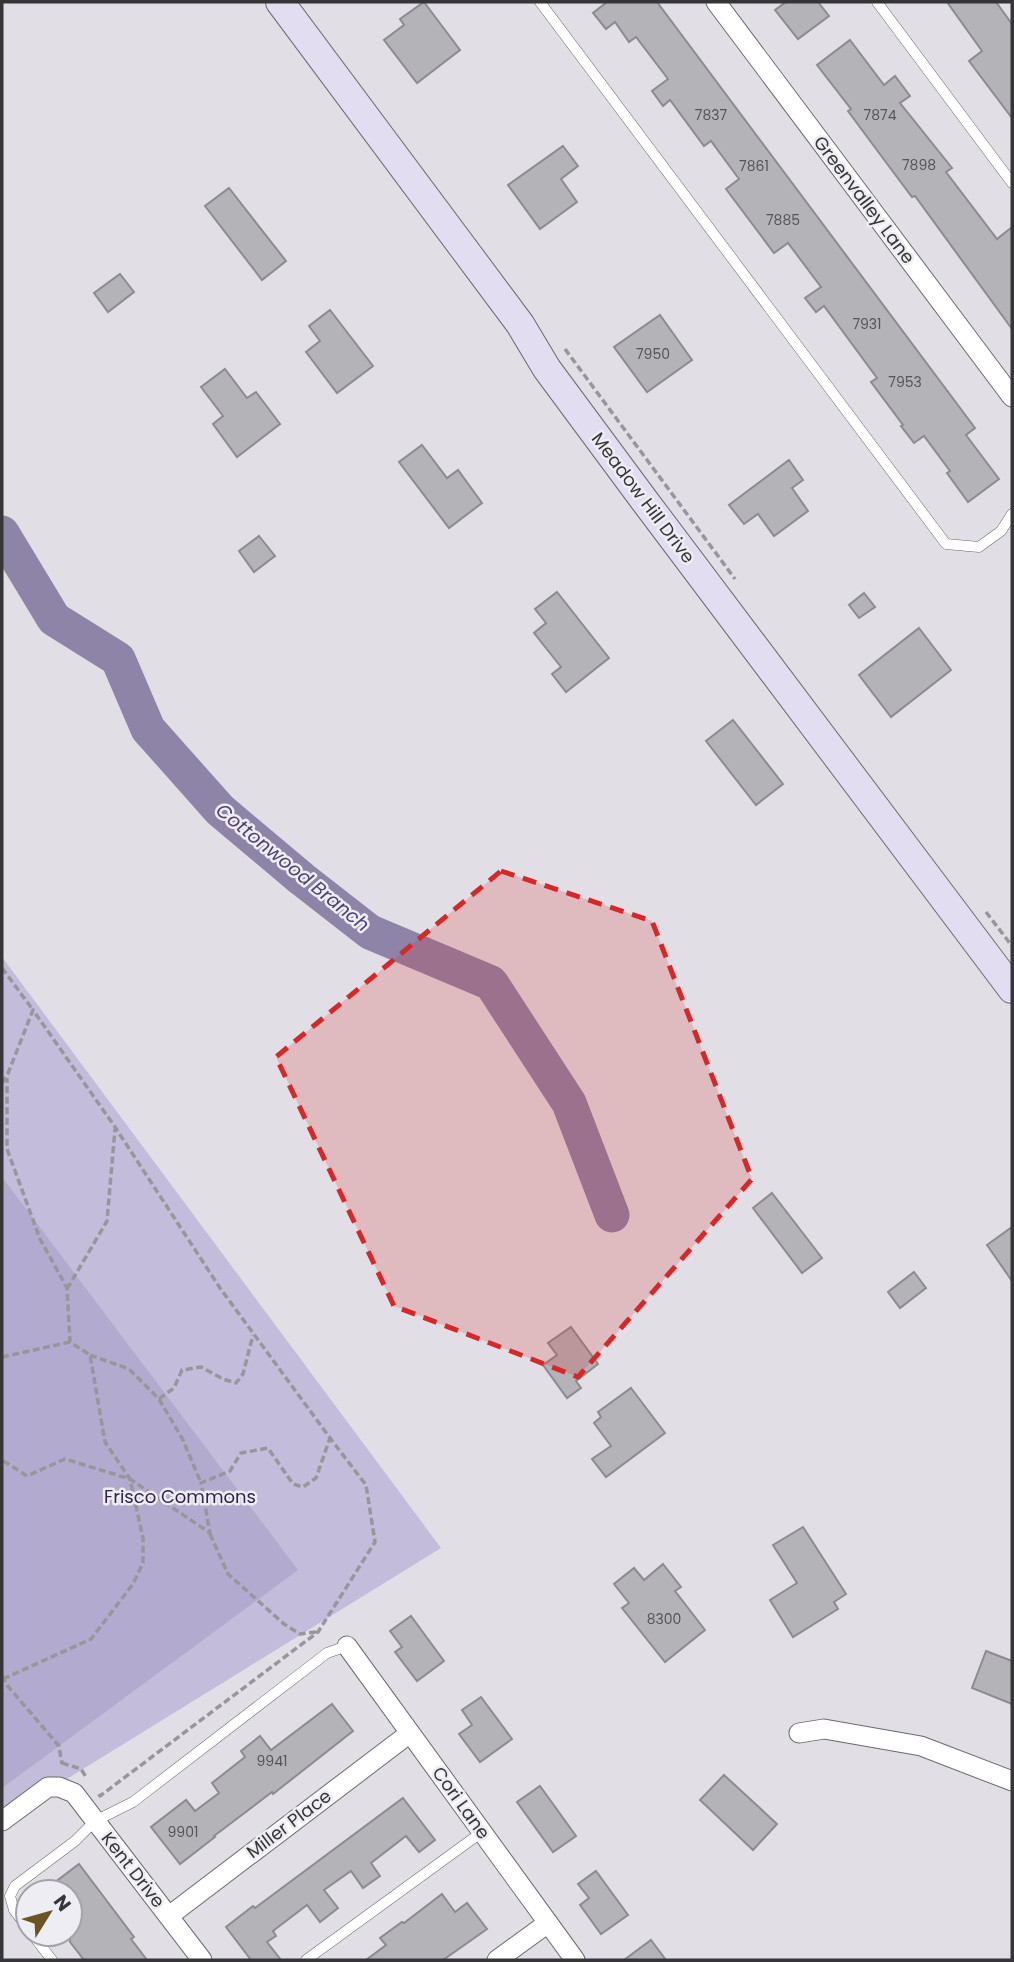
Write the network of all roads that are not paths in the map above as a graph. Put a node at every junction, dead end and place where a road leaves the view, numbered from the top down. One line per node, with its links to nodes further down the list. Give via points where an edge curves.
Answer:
1 (281, 2): 8 (street, Meadow Hill Drive, via 644,500)
2 (540, 2): 7 (lane, via 946,544 979,547 1001,531)
3 (716, 2): 6 (street, Greenvalley Lane)
4 (877, 2): 5 (lane)
5 (1012, 183)
6 (1012, 397)
7 (1012, 514)
8 (1012, 989)
9 (347, 1646): 10 (street, Cori Lane); 14 (lane, via 327,1653 133,1802)
10 (410, 1733): 15 (street, Cori Lane); 19 (street, Miller Place)
11 (799, 1733): 12 (street, via 824,1729 921,1746)
12 (1012, 1781)
13 (2, 1821): 14 (street, Kent Drive, via 48,1787 74,1793)
14 (95, 1821): 16 (lane); 19 (street, Kent Drive)
15 (482, 1832): 20 (street, Cori Lane); 22 (lane)
16 (26, 1878)
17 (14, 1888): 18 (lane, via 10,1896)
18 (14, 1910)
19 (169, 1916): 21 (street, Kent Drive)
20 (548, 1923): 23 (street); 24 (street, Cori Lane)
21 (202, 1960)
22 (306, 1960)
23 (497, 1960)
24 (575, 1960)

